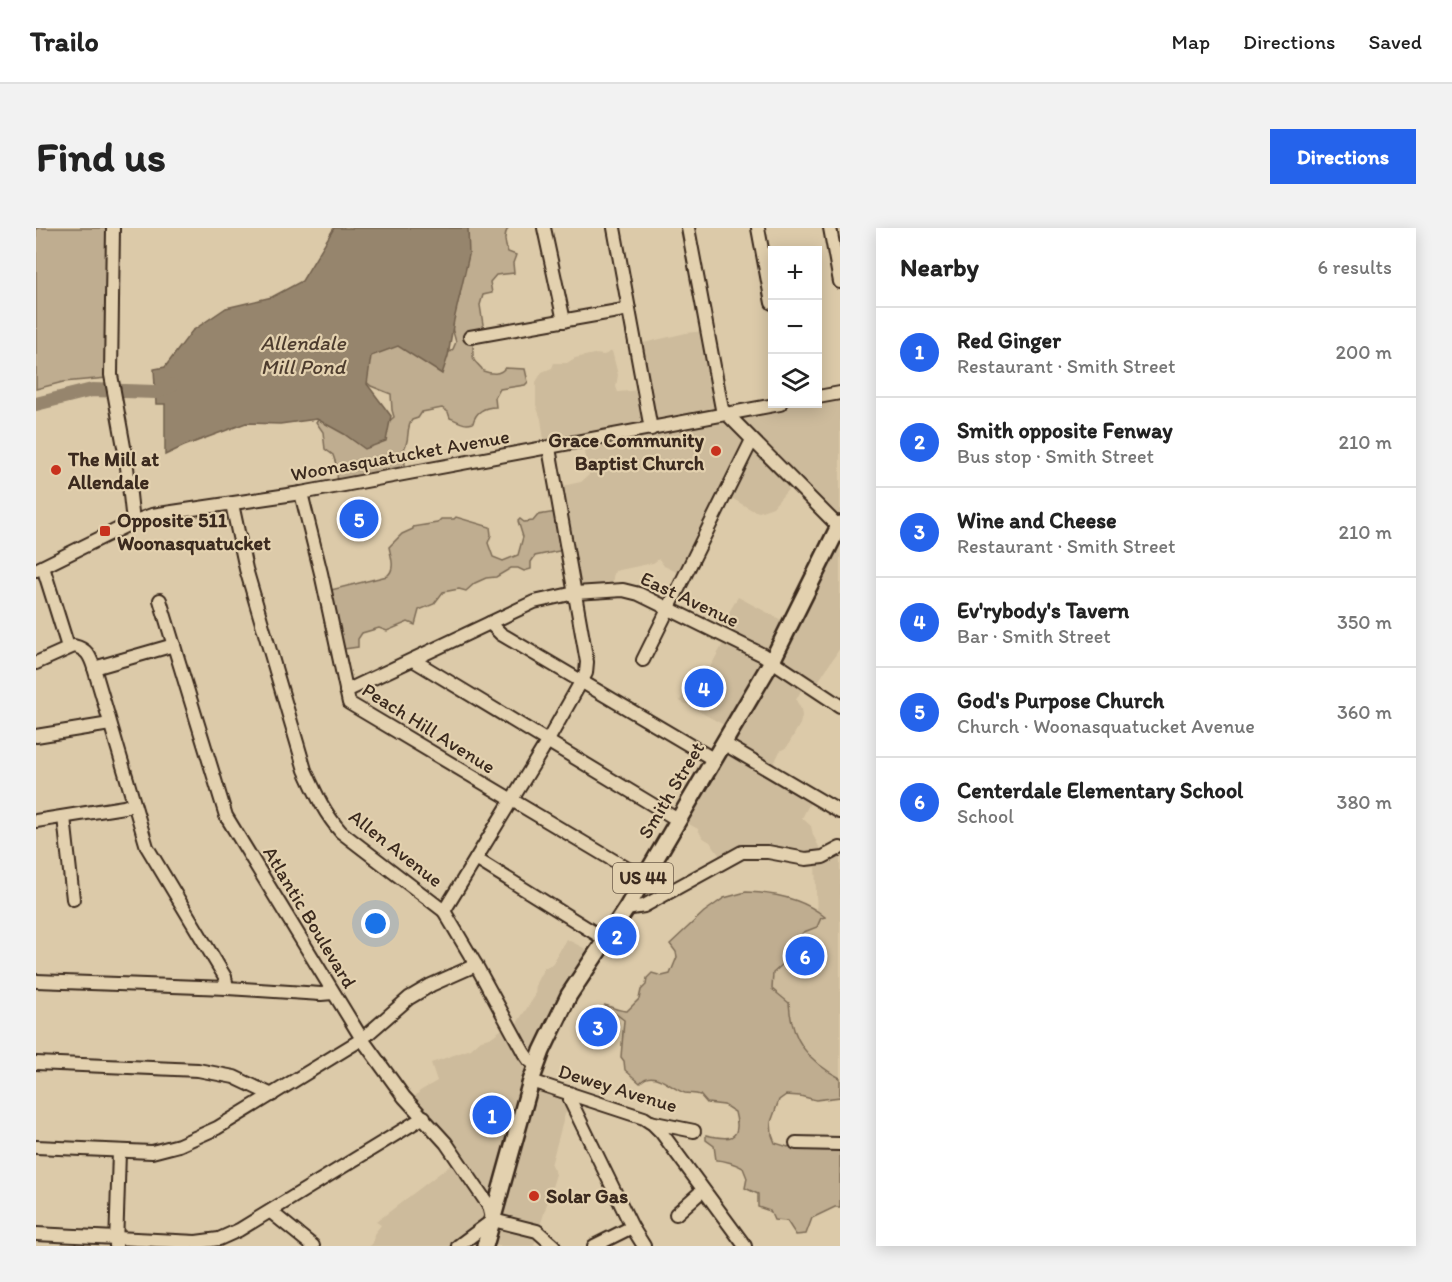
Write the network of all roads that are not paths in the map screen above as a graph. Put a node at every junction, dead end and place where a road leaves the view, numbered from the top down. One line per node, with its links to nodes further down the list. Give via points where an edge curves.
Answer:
1 (113, 228): 21 (street, via 111,375)
2 (544, 228): 10 (street)
3 (614, 228): 9 (street)
4 (688, 228): 15 (street, via 722,409)
5 (758, 228): 8 (street)
6 (830, 228): 7 (street)
7 (840, 282)
8 (771, 300)
9 (629, 309): 10 (street); 16 (street)
10 (564, 321): 11 (street)
11 (470, 337)
12 (840, 393): 13 (street)
13 (822, 396)
14 (768, 406): 15 (street, Woonasquatucket Avenue)
15 (727, 414): 16 (street, Woonasquatucket Avenue); 17 (street)
16 (651, 429): 18 (street, Woonasquatucket Avenue)
17 (753, 440): 22 (street); 26 (street)
18 (549, 448): 19 (street, Woonasquatucket Avenue); 24 (street)
19 (301, 493): 20 (street, Woonasquatucket Avenue); 36 (street, Peach Hill Avenue)
20 (232, 504): 21 (street, Woonasquatucket Avenue, via 152,515); 54 (street, Allen Avenue, via 246,569 316,796 341,832)
21 (134, 522): 23 (street, Woonasquatucket Avenue)
22 (839, 525): 32 (main road, Smith Street / US 44)
23 (39, 568): 29 (street)
24 (575, 593): 26 (street, East Avenue, via 631,591); 27 (street, East Avenue, via 534,602); 35 (street, via 587,662)
25 (160, 600): 28 (street, Atlantic Boulevard)
26 (669, 607): 31 (street); 32 (street, East Avenue)
27 (490, 623): 30 (street, East Avenue); 35 (street, via 501,634)
28 (174, 645): 34 (street); 59 (street, Atlantic Boulevard, via 226,816)
29 (68, 647): 33 (street); 34 (street, via 84,649)
30 (413, 660): 36 (street, East Avenue); 40 (street)
31 (643, 660)
32 (772, 661): 37 (street, East Avenue); 41 (main road, Smith Street / US 44)
33 (36, 663)
34 (94, 668): 38 (street)
35 (582, 681): 40 (street); 42 (street)
36 (346, 691): 43 (street, Peach Hill Avenue, via 352,706)
37 (840, 706)
38 (110, 724): 39 (street); 44 (street)
39 (36, 736)
40 (547, 742): 43 (street); 47 (street)
41 (723, 743): 42 (main road, Smith Street / US 44); 45 (street)
42 (714, 759): 47 (main road, Smith Street / US 44)
43 (511, 801): 50 (street); 51 (street, Peach Hill Avenue)
44 (133, 804): 46 (street); 58 (street, via 150,853 225,977)
45 (840, 812)
46 (64, 817): 48 (street); 52 (street)
47 (678, 820): 51 (main road, Smith Street / US 44)
48 (36, 821)
49 (840, 848): 53 (street, via 823,857 806,859 742,852 650,903)
50 (476, 860): 54 (street); 55 (street)
51 (643, 879): 53 (main road, Smith Street / US 44)
52 (73, 899)
53 (626, 909): 55 (main road, Smith Street / US 44)
54 (444, 911): 56 (street, Allen Avenue)
55 (606, 940): 62 (main road, Smith Street / US 44, via 569,996)
56 (476, 965): 60 (street, via 409,998); 62 (street, Allen Avenue, via 524,1053)
57 (36, 981): 58 (street)
58 (227, 988): 59 (street)
59 (333, 993): 60 (street, Atlantic Boulevard)
60 (362, 1039): 65 (street); 66 (street, Atlantic Boulevard, via 392,1083)
61 (36, 1063): 65 (street, via 198,1070 234,1077)
62 (536, 1065): 63 (main road, Smith Street / US 44)
63 (531, 1081): 64 (street, Dewey Avenue); 76 (main road, Smith Street / US 44)
64 (570, 1093): 67 (street, Dewey Avenue); 77 (street)
65 (272, 1095): 72 (street, via 194,1140 160,1151)
66 (424, 1117): 74 (street); 76 (street, Atlantic Boulevard, via 489,1206)
67 (650, 1122): 68 (street, Dewey Avenue); 73 (street)
68 (694, 1131)
69 (796, 1143): 70 (street)
70 (840, 1144)
71 (36, 1147): 72 (street)
72 (119, 1152): 79 (street)
73 (703, 1190): 75 (street); 87 (street)
74 (271, 1212): 80 (street); 81 (street)
75 (676, 1214)
76 (492, 1220): 82 (street); 83 (main road, Smith Street / US 44); 84 (street, via 537,1231)
77 (632, 1227): 85 (street); 86 (street)
78 (36, 1234): 79 (street)
79 (116, 1242): 80 (street)
80 (221, 1243)
81 (313, 1246)
82 (458, 1246)
83 (485, 1246)
84 (554, 1246)
85 (594, 1246)
86 (644, 1246)
87 (745, 1246)

